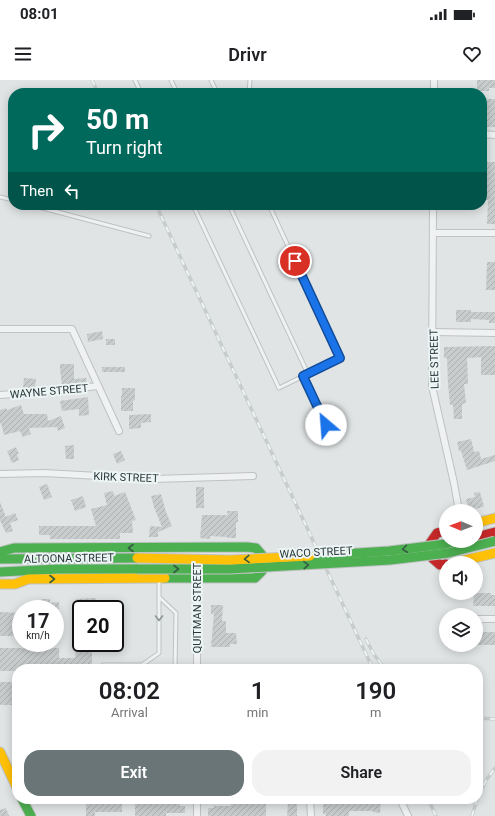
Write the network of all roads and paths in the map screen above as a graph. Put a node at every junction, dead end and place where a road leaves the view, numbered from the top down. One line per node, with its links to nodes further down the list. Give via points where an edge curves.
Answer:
1 (50, 210): 8 (lane)
2 (195, 210): 13 (lane, via 278,388)
3 (231, 210): 12 (lane)
4 (271, 210): 12 (lane, via 340,358)
5 (433, 210): 6 (street, LEE STREET)
6 (433, 233): 7 (street); 10 (street, LEE STREET)
7 (495, 233)
8 (149, 236)
9 (0, 329): 14 (street, via 72,329)
10 (433, 332): 11 (street); 20 (street, LEE STREET, via 432,386)
11 (495, 332)
12 (308, 374): 13 (lane)
13 (303, 376): 16 (lane, via 324,423)
14 (98, 386): 15 (street, WAYNE STREET); 17 (street)
15 (0, 395)
16 (340, 427)
17 (119, 431)
18 (0, 474): 19 (street, KIRK STREET, via 44,473 154,479)
19 (253, 476)
20 (458, 504)
21 (495, 518): 22 (main road)
22 (483, 521)
23 (439, 532): 34 (main road, via 430,543 432,558)
24 (495, 532): 25 (main road)
25 (483, 535)
26 (495, 541): 35 (main road, WACO STREET, one-way to 26, bridge, via 230,569 390,560 448,553)
27 (439, 545): 32 (main road, WACO STREET, one-way to 32, bridge, via 389,551 230,560)
28 (198, 548): 29 (main road, one-way to 29, via 14,548); 37 (street, QUITMAN STREET); 37 (main road, via 256,548 262,556 262,571 255,578)
29 (0, 552)
30 (495, 553): 31 (main road)
31 (482, 556)
32 (137, 558): 33 (main road, ALTOONA STREET)
33 (0, 559)
34 (439, 564)
35 (138, 569): 36 (main road, ALTOONA STREET, via 58,569)
36 (0, 573): 38 (main road)
37 (197, 578): 39 (main road); 46 (street, QUITMAN STREET)
38 (28, 579): 39 (main road, one-way to 39); 40 (main road, via 15,584)
39 (159, 579): 41 (lane)
40 (0, 584)
41 (159, 597): 44 (lane, one-way to 44, via 159,652); 45 (lane, via 176,613)
42 (483, 619): 43 (street)
43 (495, 620)
44 (143, 664)
45 (175, 664)
46 (197, 664)
47 (0, 752): 48 (main road)
48 (12, 777)
49 (25, 804): 53 (main road)
50 (197, 804): 54 (street)
51 (310, 804): 55 (street)
52 (402, 804): 56 (street)
53 (31, 816)
54 (197, 816)
55 (311, 816)
56 (408, 816)

